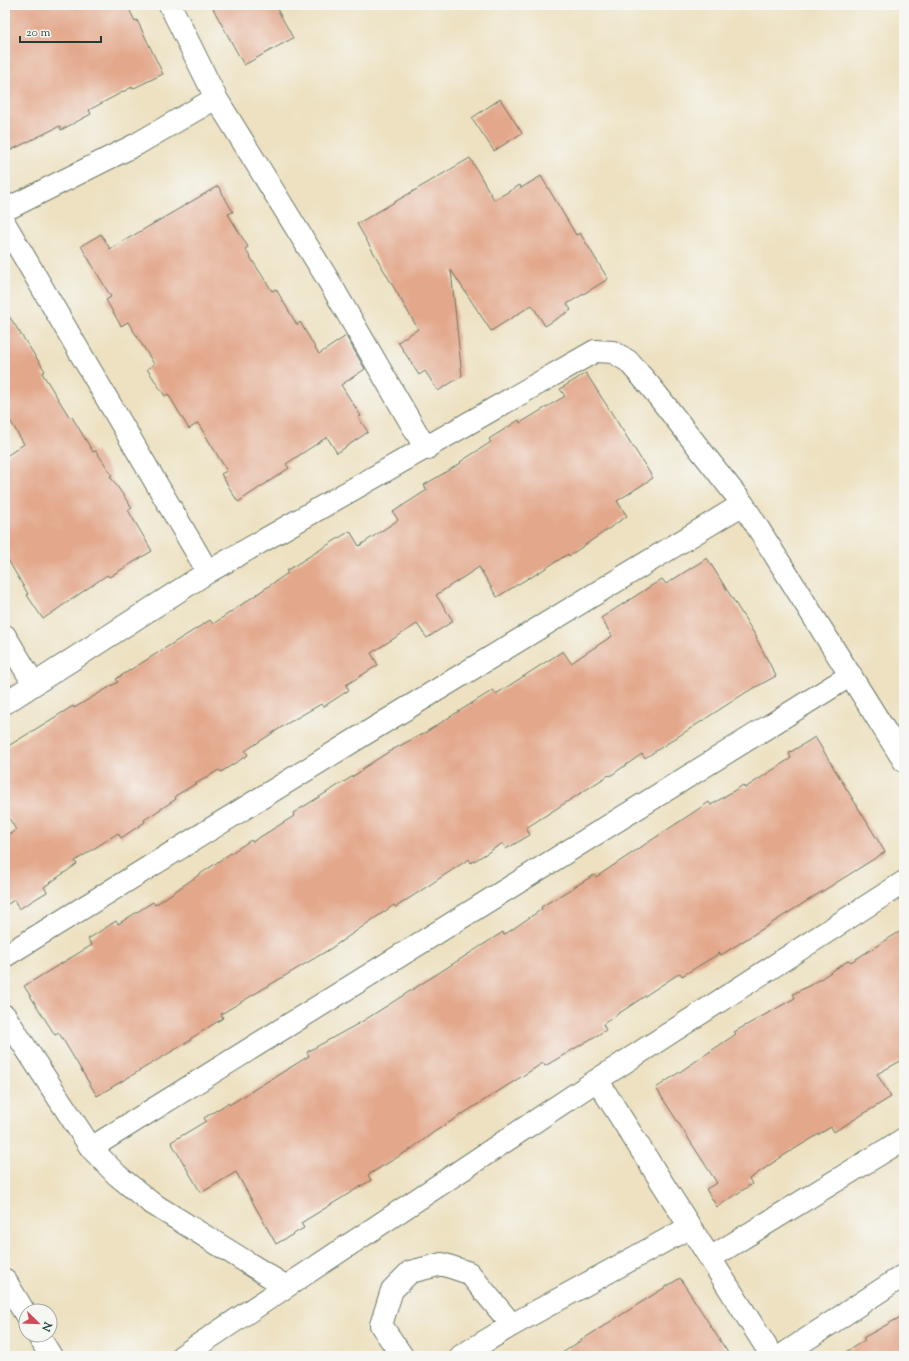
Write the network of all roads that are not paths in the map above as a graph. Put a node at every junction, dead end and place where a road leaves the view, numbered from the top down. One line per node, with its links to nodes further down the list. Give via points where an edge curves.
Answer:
1 (170, 5): 2 (street)
2 (216, 98): 3 (street, via 136,144); 5 (street, via 327,278)
3 (5, 210)
4 (5, 224): 7 (street)
5 (426, 449): 6 (street, via 595,351 613,352 628,361 650,386); 7 (street)
6 (743, 504): 9 (street); 14 (street, via 370,730)
7 (208, 572): 10 (street)
8 (5, 636): 10 (street)
9 (851, 676): 12 (street); 18 (street)
10 (34, 684): 11 (street)
11 (5, 702)
12 (904, 760)
13 (904, 882): 16 (street)
14 (5, 956)
15 (5, 1016): 18 (street)
16 (597, 1080): 19 (street); 23 (street)
17 (904, 1139): 20 (street)
18 (91, 1148): 23 (street, via 117,1175 150,1202)
19 (690, 1227): 20 (street); 25 (street)
20 (710, 1258): 31 (street)
21 (904, 1275): 32 (street)
22 (5, 1280): 24 (street)
23 (285, 1286): 28 (street)
24 (19, 1303)
25 (512, 1325): 29 (street, via 470,1273 442,1264 410,1272 392,1290 381,1325); 30 (street)
26 (43, 1343): 27 (street)
27 (51, 1356)
28 (182, 1356)
29 (402, 1356)
30 (462, 1356)
31 (772, 1356)
32 (781, 1356)

